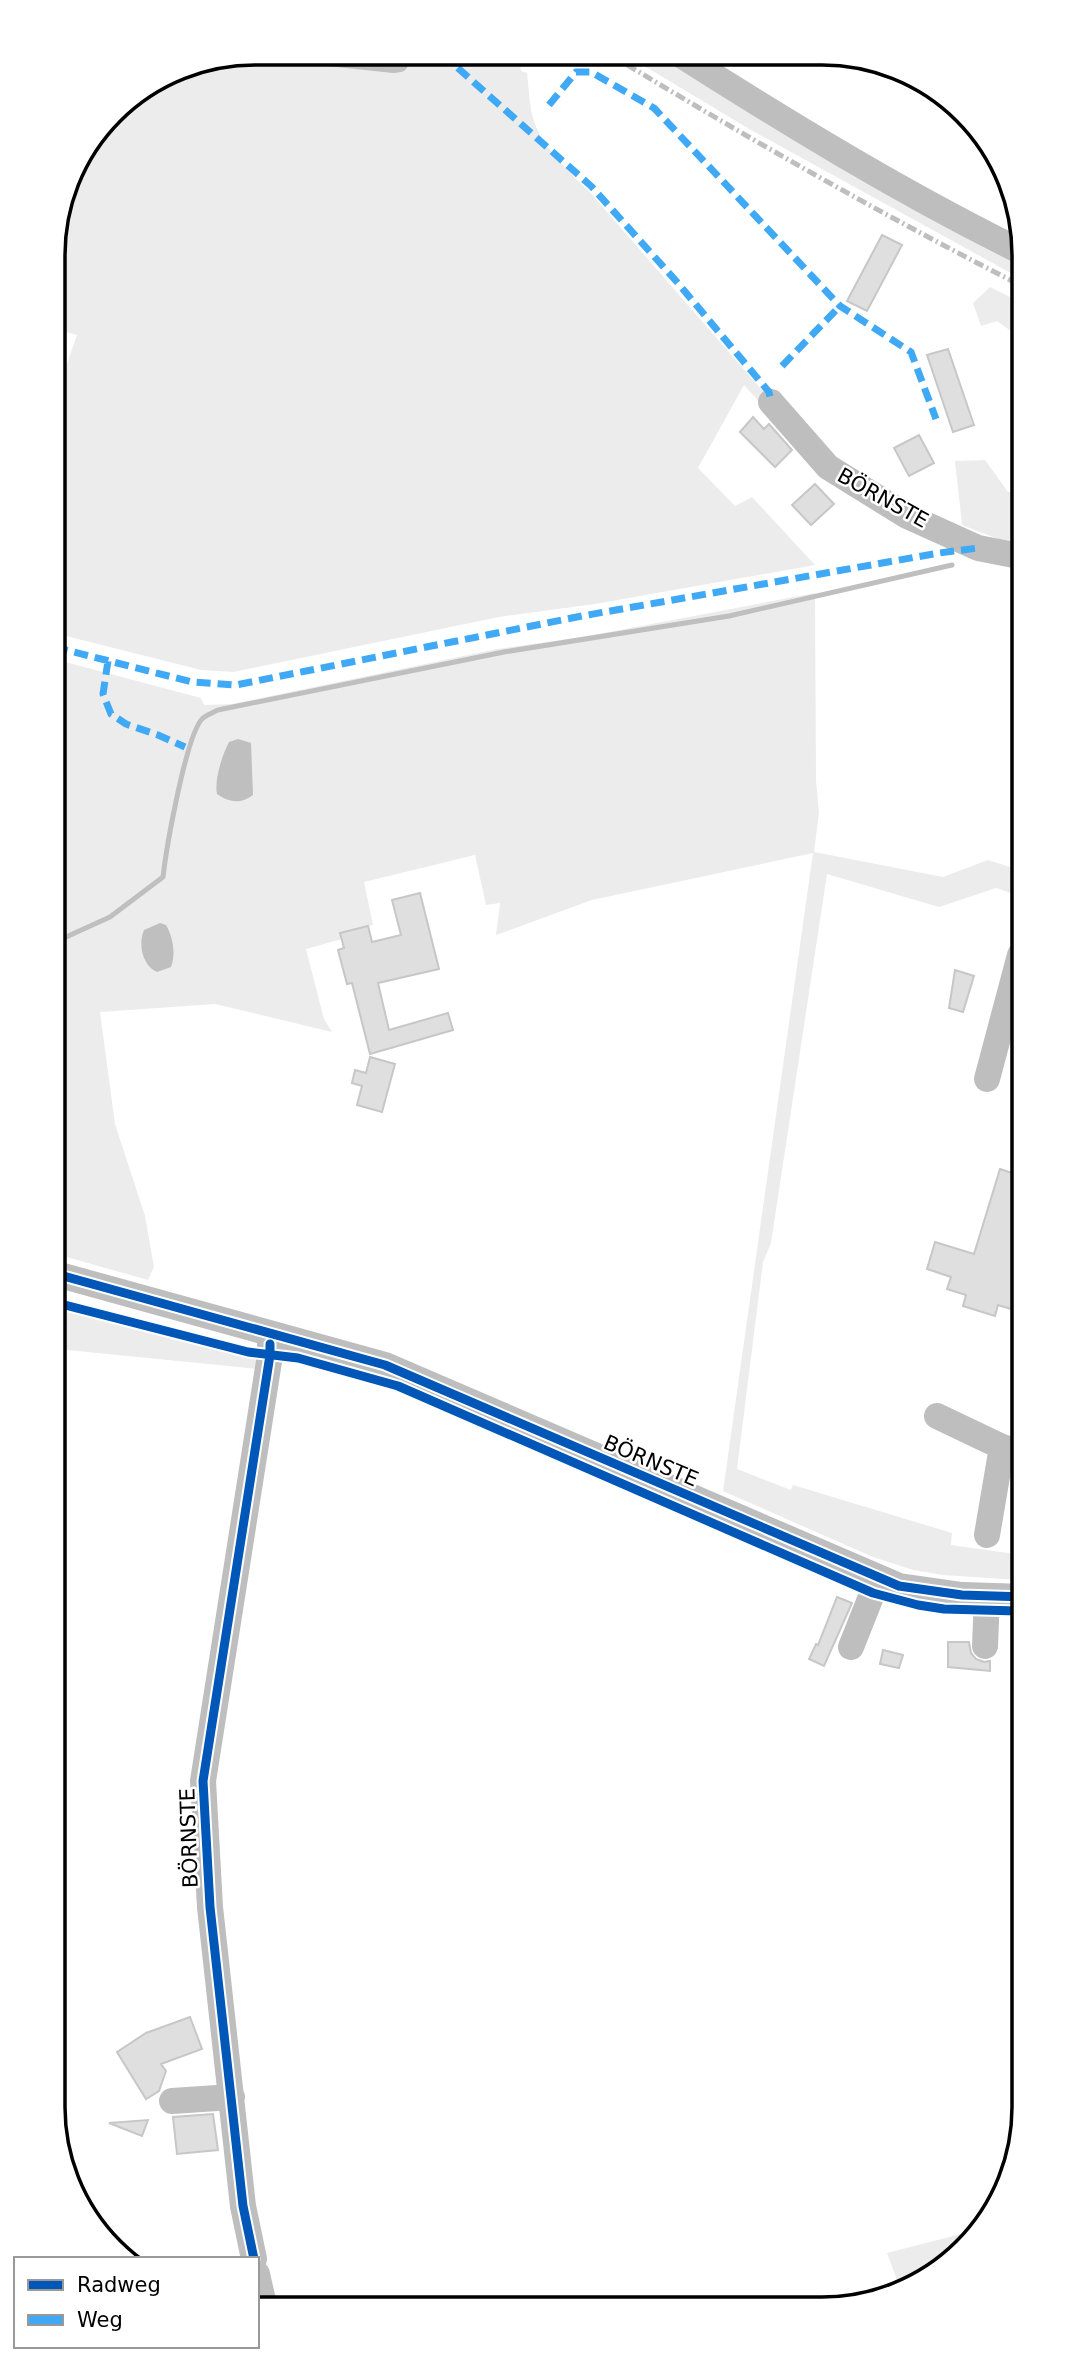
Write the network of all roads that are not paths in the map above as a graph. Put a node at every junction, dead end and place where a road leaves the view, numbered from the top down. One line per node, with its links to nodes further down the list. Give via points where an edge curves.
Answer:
1 (697, 65): 2 (street, via 940,212)
2 (1012, 247)
3 (771, 402): 4 (street, BÖRNSTE, via 828,467 907,516 978,548)
4 (1012, 555)
5 (1012, 985): 6 (street)
6 (987, 1079)
7 (65, 1275): 8 (street, BÖRNSTE)
8 (270, 1334): 12 (street, BÖRNSTE, via 385,1365); 17 (street, BÖRNSTE, via 203,1781 210,1907)
9 (937, 1416): 10 (street)
10 (1012, 1450): 11 (street)
11 (987, 1535)
12 (878, 1579): 13 (street, BÖRNSTE, via 919,1590); 16 (street)
13 (987, 1596): 14 (street, BÖRNSTE); 15 (street)
14 (1012, 1597)
15 (985, 1646)
16 (851, 1647)
17 (232, 2097): 18 (street); 19 (street, BÖRNSTE, via 243,2206)
18 (172, 2101)
19 (254, 2257)

